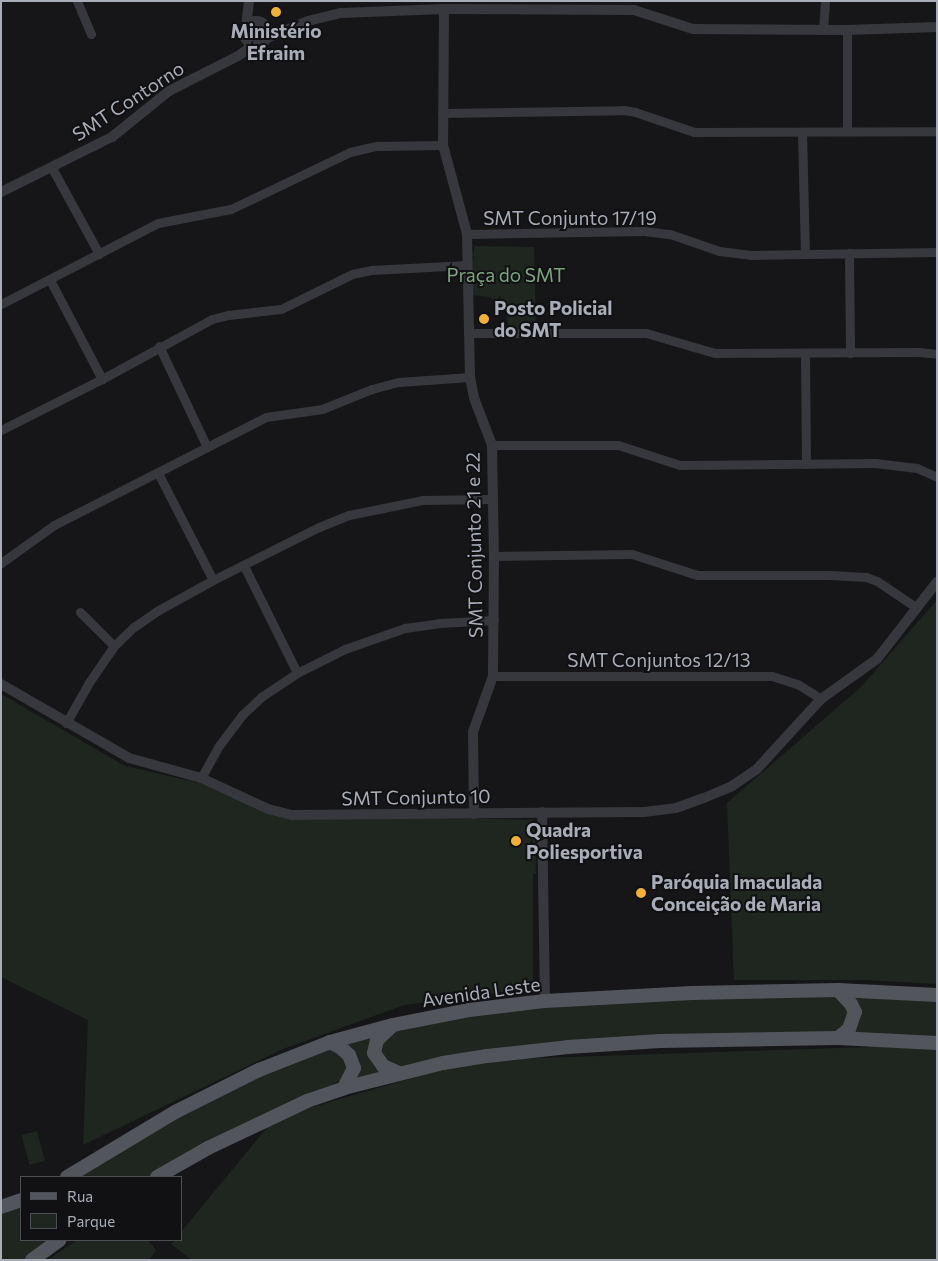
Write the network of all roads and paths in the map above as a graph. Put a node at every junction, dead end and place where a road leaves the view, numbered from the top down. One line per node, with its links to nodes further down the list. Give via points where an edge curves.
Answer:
1 (77, 1): 11 (street)
2 (251, 1): 6 (street); 8 (street)
3 (825, 1): 9 (street)
4 (443, 5): 5 (street); 8 (street, via 341,14 290,28); 15 (street, SMT Conjunto 21 e 22)
5 (564, 5): 9 (street, via 634,10 693,29)
6 (246, 26): 8 (street, via 252,22); 12 (street)
7 (937, 27): 10 (street)
8 (264, 29): 13 (street, via 261,44)
9 (823, 30): 10 (street)
10 (846, 30): 16 (street)
11 (91, 34)
12 (245, 38): 13 (street); 14 (street, SMT Contorno)
13 (254, 45): 14 (street, SMT Contorno)
14 (220, 64): 20 (street, SMT Contorno, via 169,91 112,137)
15 (442, 113): 18 (street, via 617,110 635,112 694,132); 19 (street, SMT Conjunto 21 e 22)
16 (847, 130): 17 (street); 18 (street)
17 (937, 131)
18 (802, 132): 24 (street)
19 (444, 145): 22 (street, SMT Conjunto 21 e 22); 26 (street, via 376,146 350,152 232,209 158,223)
20 (52, 168): 21 (street, SMT Contorno); 26 (street)
21 (1, 192)
22 (467, 234): 24 (street, SMT Conjunto 17/19, via 644,231 670,234 734,254); 27 (street, SMT Conjunto 21 e 22)
23 (937, 252): 25 (street, SMT Conjunto 17/19)
24 (805, 253): 25 (street, SMT Conjunto 17/19)
25 (850, 253): 33 (street)
26 (99, 254): 28 (street)
27 (467, 266): 30 (street, SMT Conjunto 21 e 22); 31 (street, via 371,270 352,274 281,309 212,319)
28 (50, 280): 29 (street); 36 (street)
29 (1, 304)
30 (468, 333): 32 (street, via 646,333 715,353); 35 (street, SMT Conjunto 21 e 22)
31 (159, 346): 36 (street); 39 (street)
32 (805, 353): 33 (street); 40 (street)
33 (850, 353): 34 (street)
34 (937, 354)
35 (470, 377): 38 (street, SMT Conjunto 21 e 22, via 474,398); 39 (street, via 385,385 322,408 266,417)
36 (102, 379): 37 (street)
37 (1, 430)
38 (492, 445): 40 (street, via 618,445 680,465); 43 (street, SMT Conjunto 21 e 22)
39 (207, 447): 41 (street)
40 (806, 464): 42 (street, via 882,464 917,468)
41 (158, 473): 45 (street, via 54,525); 47 (street)
42 (937, 477)
43 (491, 499): 44 (street, SMT Conjunto 21 e 22); 46 (street, via 424,500 349,515)
44 (494, 556): 49 (street, via 632,554 697,575 866,578); 51 (street, SMT Conjunto 21 e 22)
45 (1, 563)
46 (244, 566): 47 (street); 53 (street)
47 (213, 580): 52 (street, via 157,611)
48 (937, 582): 49 (street)
49 (917, 608): 56 (street, via 877,659)
50 (80, 612): 52 (street)
51 (494, 620): 53 (street, via 404,628 345,649); 54 (street, SMT Conjunto 21 e 22)
52 (114, 646): 57 (street)
53 (297, 672): 58 (street, via 242,715)
54 (492, 676): 56 (street, SMT Conjuntos 12/13, via 772,676 799,685); 60 (street, SMT Conjunto 21 e 22, via 473,732)
55 (1, 684): 57 (street, SMT Conjunto 10)
56 (821, 699): 59 (street, SMT Conjunto 10, via 757,768 732,786 704,798 676,808 644,812)
57 (66, 723): 58 (street, SMT Conjunto 10, via 129,758)
58 (201, 778): 60 (street, SMT Conjunto 10, via 268,809 292,815)
59 (542, 812): 60 (street, SMT Conjunto 10); 63 (street)
60 (474, 814)
61 (838, 990): 62 (main road, Avenida Leste); 63 (main road, Avenida Leste); 65 (main road, via 855,1012 848,1029)
62 (937, 996)
63 (545, 1001): 64 (main road, Avenida Leste, via 469,1010)
64 (394, 1025): 66 (main road, Avenida Leste); 68 (main road, via 377,1040 374,1053 383,1066)
65 (838, 1038): 67 (main road); 68 (main road, via 660,1041 568,1047 487,1056)
66 (330, 1042): 69 (main road, via 349,1055 354,1068); 70 (main road, Avenida Leste, via 216,1090)
67 (937, 1043)
68 (399, 1073): 69 (main road)
69 (344, 1088): 71 (main road, via 270,1117)
70 (69, 1176)
71 (158, 1176)
72 (20, 1200): 73 (main road)
73 (1, 1207)
74 (59, 1241): 75 (main road)
75 (32, 1260)

